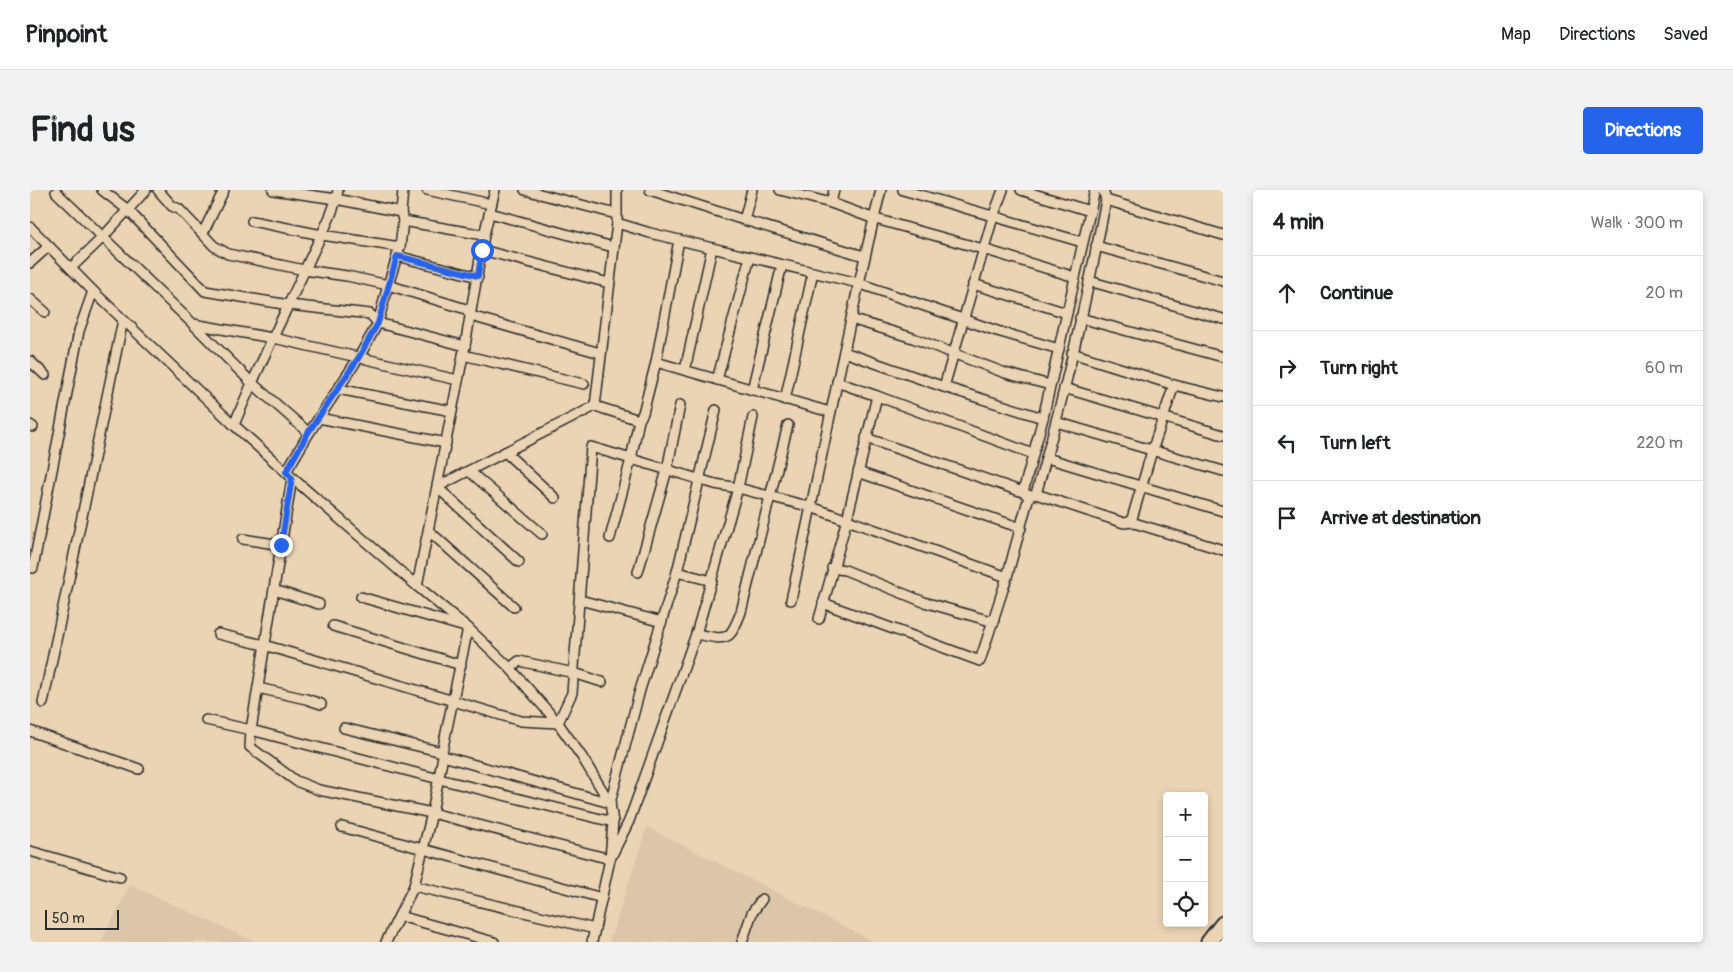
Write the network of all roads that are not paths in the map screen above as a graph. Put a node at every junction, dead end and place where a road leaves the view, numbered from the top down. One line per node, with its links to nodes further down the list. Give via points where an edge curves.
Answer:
1 (102, 190): 27 (street)
2 (146, 190): 27 (street)
3 (158, 190): 36 (street)
4 (224, 190): 36 (street)
5 (273, 190): 23 (street)
6 (403, 190): 29 (street)
7 (426, 190): 26 (street)
8 (495, 190): 26 (street)
9 (525, 190): 32 (street)
10 (617, 190): 32 (street)
11 (650, 190): 33 (street)
12 (752, 190): 33 (street)
13 (780, 190): 22 (street)
14 (834, 190): 25 (street)
15 (881, 190): 31 (street)
16 (903, 190): 30 (street)
17 (1003, 190): 30 (street)
18 (1021, 190): 28 (street)
19 (1095, 190): 28 (street)
20 (1103, 190): 24 (street)
21 (56, 192): 40 (street)
22 (793, 192): 25 (street)
23 (337, 194): 29 (street); 37 (street)
24 (1106, 200): 39 (street); 44 (street)
25 (831, 203): 31 (street)
26 (490, 208): 38 (street); 45 (street)
27 (128, 210): 40 (street); 67 (street, via 205,290)
28 (1090, 211): 42 (street)
29 (402, 216): 38 (street); 49 (street)
30 (992, 217): 42 (street); 47 (street)
31 (874, 218): 47 (street); 50 (street)
32 (616, 219): 41 (street); 45 (street)
33 (744, 220): 50 (street)
34 (252, 221): 37 (street)
35 (30, 227): 43 (street)
36 (203, 233): 55 (street, via 214,246 228,254)
37 (322, 235): 49 (street); 55 (street)
38 (484, 235): 48 (street)
39 (1223, 235)
40 (102, 238): 54 (street); 77 (street)
41 (679, 240): 46 (street); 88 (street)
42 (1082, 242): 58 (street)
43 (49, 246): 52 (street); 54 (street)
44 (1096, 246): 59 (street); 60 (street)
45 (613, 247): 61 (street)
46 (712, 248): 51 (street); 89 (street)
47 (983, 249): 58 (street); 63 (street)
48 (482, 250): 57 (street); 61 (street)
49 (399, 252): 57 (street); 64 (street)
50 (864, 256): 62 (street)
51 (750, 257): 53 (street); 92 (street)
52 (30, 263)
53 (782, 265): 56 (street); 101 (street)
54 (71, 268): 65 (street)
55 (304, 270): 64 (street); 67 (street)
56 (813, 272): 62 (street); 104 (street)
57 (478, 276): 70 (street)
58 (1075, 277): 69 (street)
59 (1089, 281): 72 (street); 75 (street)
60 (1223, 281)
61 (609, 283): 81 (street)
62 (858, 283): 71 (street); 73 (street)
63 (973, 284): 69 (street); 71 (street)
64 (388, 285): 70 (street, via 466,309); 76 (street)
65 (93, 291): 74 (street); 151 (street, via 80,331)
66 (30, 299): 68 (street)
67 (289, 305): 76 (street, via 370,314); 78 (street)
68 (45, 312)
69 (1067, 313): 79 (street)
70 (471, 316): 80 (street); 81 (street)
71 (963, 318): 79 (street); 84 (street)
72 (1080, 318): 83 (street); 86 (street)
73 (851, 319): 82 (street); 84 (street)
74 (123, 320): 116 (street); 179 (street)
75 (1223, 320)
76 (378, 323): 80 (street); 85 (street)
77 (193, 324): 78 (street); 94 (street)
78 (274, 338): 85 (street); 94 (street)
79 (1059, 349): 96 (street)
80 (464, 350): 91 (street); 95 (street)
81 (600, 352): 106 (street)
82 (844, 352): 93 (street); 98 (street)
83 (1072, 353): 97 (street); 99 (street)
84 (953, 354): 96 (street); 98 (street)
85 (359, 357): 91 (street); 100 (street)
86 (1223, 357)
87 (30, 361): 90 (street)
88 (656, 362): 89 (street); 114 (street)
89 (685, 370): 92 (street)
90 (45, 375)
91 (458, 380): 108 (street)
92 (717, 380): 101 (street)
93 (837, 382): 102 (street); 109 (street)
94 (252, 383): 116 (street); 118 (street)
95 (584, 384)
96 (1050, 385): 113 (street)
97 (1174, 385): 103 (street); 111 (street)
98 (944, 387): 113 (street)
99 (1064, 388): 111 (street); 115 (street)
100 (338, 389): 108 (street); 112 (street)
101 (752, 390): 104 (street)
102 (877, 396): 120 (street); 124 (street)
103 (1223, 397)
104 (785, 400): 109 (street)
105 (680, 405): 127 (street)
106 (595, 406): 114 (street); 123 (street)
107 (716, 410): 132 (street)
108 (452, 411): 121 (street)
109 (830, 412): 139 (street)
110 (753, 416): 135 (street)
111 (1163, 416): 119 (street); 122 (street)
112 (319, 418): 118 (street); 121 (street)
113 (1042, 418): 124 (street)
114 (639, 420): 126 (street)
115 (1056, 422): 122 (street); 125 (street)
116 (234, 425): 131 (street)
117 (788, 425): 137 (street)
118 (308, 433): 131 (street)
119 (1223, 435)
120 (866, 438): 130 (street); 136 (street)
121 (446, 443): 134 (street)
122 (1152, 451): 129 (street); 133 (street)
123 (506, 452): 128 (street); 138 (street)
124 (1033, 454): 136 (street)
125 (1047, 458): 133 (street); 136 (street)
126 (631, 459): 127 (street); 147 (street); 160 (street, via 591,447)
127 (667, 470): 132 (street); 153 (street)
128 (469, 471): 134 (street); 145 (street)
129 (1223, 471)
130 (858, 472): 141 (street); 143 (street)
131 (289, 475): 148 (street); 157 (street)
132 (701, 478): 135 (street); 154 (street)
133 (1142, 486): 140 (street); 142 (street)
134 (437, 487): 144 (street); 150 (street)
135 (738, 488): 137 (street); 156 (street)
136 (1029, 494): 142 (street, via 1124,523); 143 (street)
137 (770, 497): 139 (street); 171 (street, via 733,634 720,639)
138 (555, 498)
139 (811, 507): 141 (street); 161 (street)
140 (1223, 511)
141 (847, 519): 152 (street); 155 (street)
142 (1131, 522): 149 (street)
143 (1021, 528): 155 (street)
144 (429, 530): 157 (street); 164 (street)
145 (542, 534)
146 (243, 538): 148 (street)
147 (610, 538)
148 (281, 545): 158 (street)
149 (1223, 550)
150 (519, 562)
151 (32, 568)
152 (832, 568): 162 (street); 167 (street, via 845,570 924,602)
153 (638, 572)
154 (678, 572): 156 (street); 166 (street)
155 (1007, 577): 167 (street)
156 (712, 581): 171 (street)
157 (417, 586): 169 (street)
158 (274, 590): 163 (street); 172 (street)
159 (361, 597): 169 (street)
160 (580, 600): 166 (street); 175 (street)
161 (791, 600)
162 (823, 603): 165 (street); 167 (street, via 980,661)
163 (319, 604)
164 (514, 607)
165 (819, 619)
166 (662, 622): 189 (street)
167 (994, 622)
168 (333, 626): 173 (street)
169 (468, 628): 173 (street); 174 (street)
170 (218, 634): 172 (street)
171 (696, 634): 195 (street, via 632,812)
172 (264, 645): 177 (street); 178 (street)
173 (461, 665): 178 (street)
174 (510, 668): 175 (street, via 519,661); 182 (street)
175 (574, 673): 176 (street); 182 (street, via 572,693)
176 (602, 682)
177 (258, 688): 180 (street); 185 (street)
178 (453, 701): 182 (street, via 521,721); 186 (street)
179 (43, 702)
180 (321, 704)
181 (206, 720): 185 (street)
182 (558, 723): 189 (street)
183 (344, 728): 186 (street)
184 (30, 730): 187 (street)
185 (251, 730): 188 (street); 190 (street, via 250,747 296,781 319,790)
186 (443, 754): 188 (street); 189 (street)
187 (139, 770)
188 (439, 779): 190 (street); 191 (street)
189 (610, 803): 191 (street)
190 (432, 813): 193 (street); 195 (street)
191 (613, 822): 195 (street)
192 (342, 828): 193 (street)
193 (423, 849): 197 (street); 198 (street)
194 (30, 851): 196 (street)
195 (610, 859): 198 (street)
196 (120, 878)
197 (414, 886): 200 (street); 202 (street)
198 (602, 898): 202 (street)
199 (762, 899): 206 (street, via 752,913)
200 (399, 916): 203 (street); 204 (street)
201 (1223, 924): 207 (highway)
202 (595, 929): 205 (street)
203 (386, 942)
204 (494, 942)
205 (592, 942)
206 (742, 942)
207 (1209, 942)

